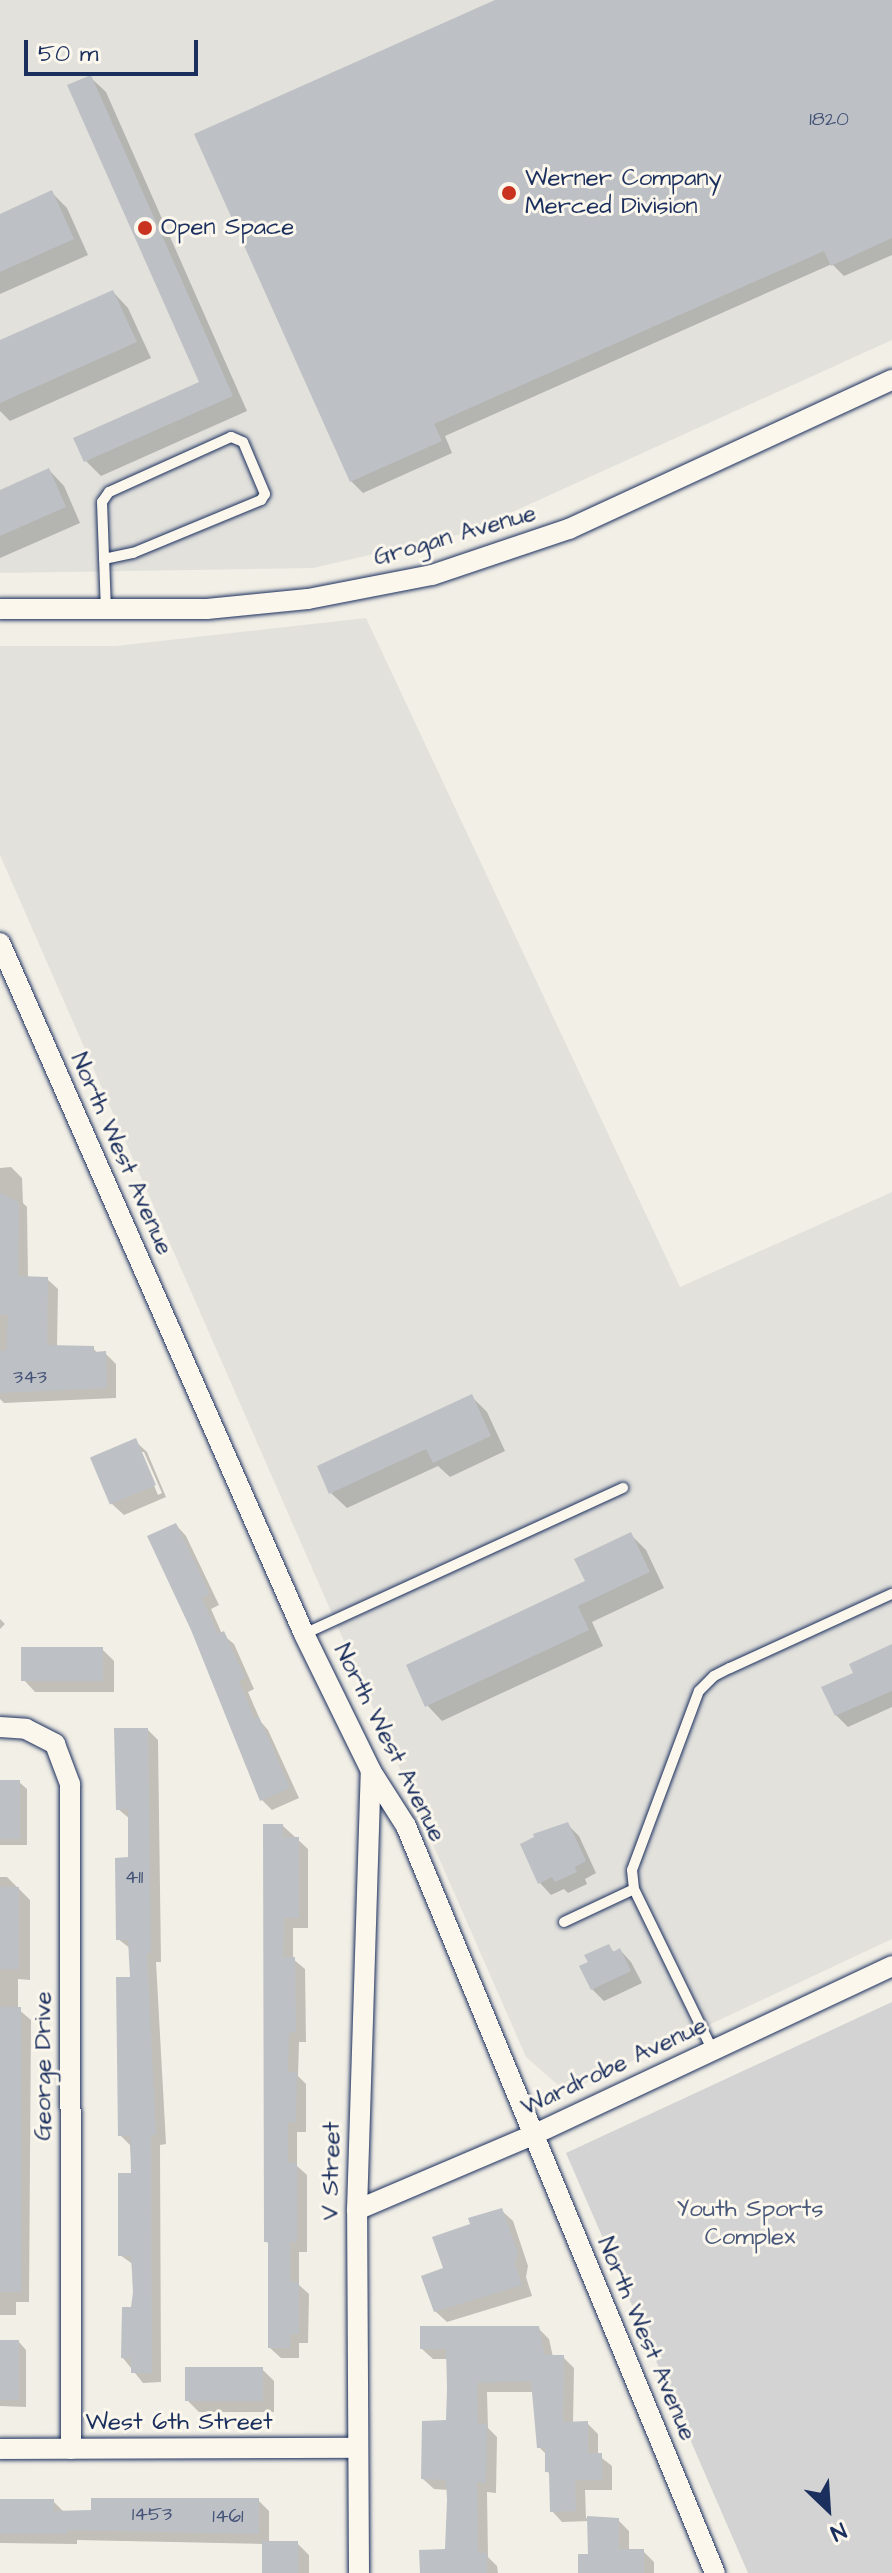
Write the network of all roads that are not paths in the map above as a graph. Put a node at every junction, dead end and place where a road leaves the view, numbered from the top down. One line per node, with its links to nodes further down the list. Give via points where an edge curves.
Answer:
1 (892, 380): 4 (street, Grogan Avenue, via 569,529 487,559 308,599)
2 (104, 559): 2 (lane, via 133,553 261,500 265,494 243,442 231,437 109,492 102,502); 4 (lane)
3 (0, 609): 4 (street, Grogan Avenue)
4 (106, 611)
5 (0, 943): 8 (street, North West Avenue)
6 (623, 1488): 8 (lane)
7 (892, 1594): 11 (lane, via 722,1672 699,1691 632,1870)
8 (304, 1634): 10 (street, North West Avenue)
9 (0, 1727): 19 (street, George Drive, via 26,1729 55,1744 70,1784)
10 (371, 1771): 15 (street, North West Avenue, via 406,1826); 16 (street, V Street)
11 (634, 1889): 12 (lane); 14 (lane)
12 (564, 1922)
13 (892, 1966): 14 (street, Wardrobe Avenue)
14 (712, 2049): 15 (street, Wardrobe Avenue)
15 (533, 2135): 16 (street, Wardrobe Avenue); 21 (street, North West Avenue)
16 (357, 2210): 17 (street, V Street)
17 (358, 2448): 19 (street, West 6th Street); 20 (street, V Street)
18 (0, 2449): 19 (street, West 6th Street)
19 (71, 2449)
20 (359, 2573)
21 (715, 2573)

